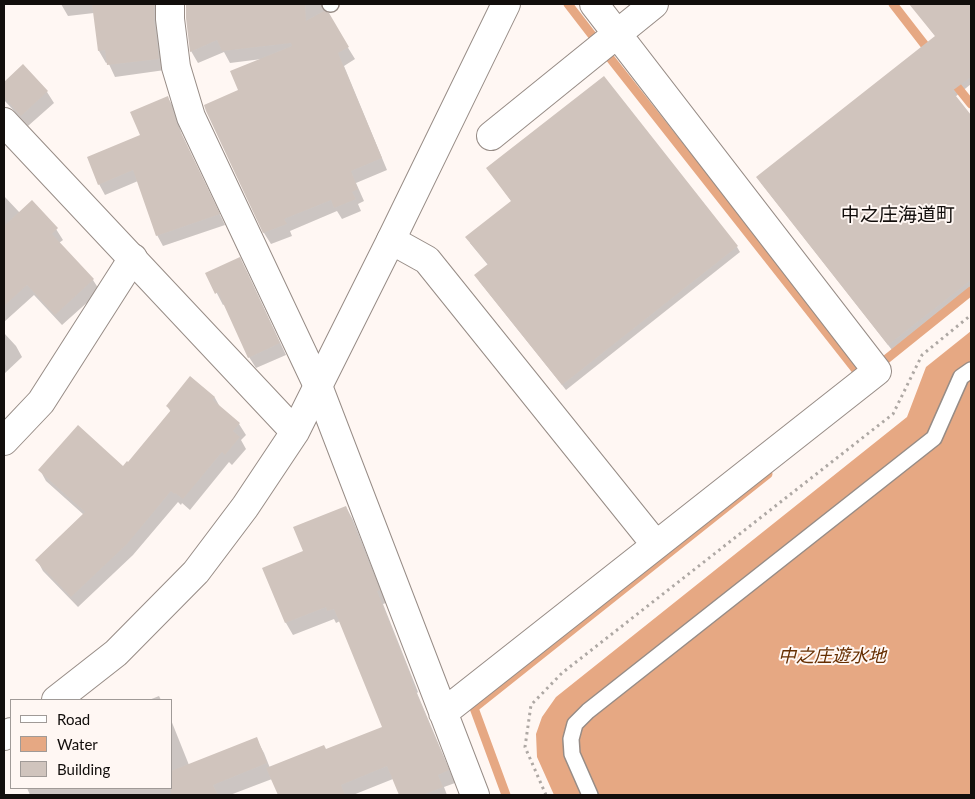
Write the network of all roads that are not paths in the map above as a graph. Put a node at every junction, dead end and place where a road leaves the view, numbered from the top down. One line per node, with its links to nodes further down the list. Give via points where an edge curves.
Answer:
1 (170, 4): 11 (street, via 176,67 191,117)
2 (506, 4): 8 (street)
3 (594, 4): 5 (street)
4 (654, 4): 5 (street)
5 (617, 33): 7 (street); 14 (street, via 877,371)
6 (4, 122): 9 (street)
7 (490, 136)
8 (391, 240): 11 (street); 14 (street, via 427,260)
9 (133, 258): 12 (street); 13 (street, via 41,402)
10 (971, 370): 18 (lane, via 961,377 934,438 575,724 572,754)
11 (318, 386): 12 (street); 16 (street)
12 (295, 432): 15 (street, via 196,572 116,653)
13 (4, 440)
14 (656, 545): 16 (street)
15 (57, 699)
16 (444, 713): 17 (street)
17 (475, 795)
18 (590, 795)

